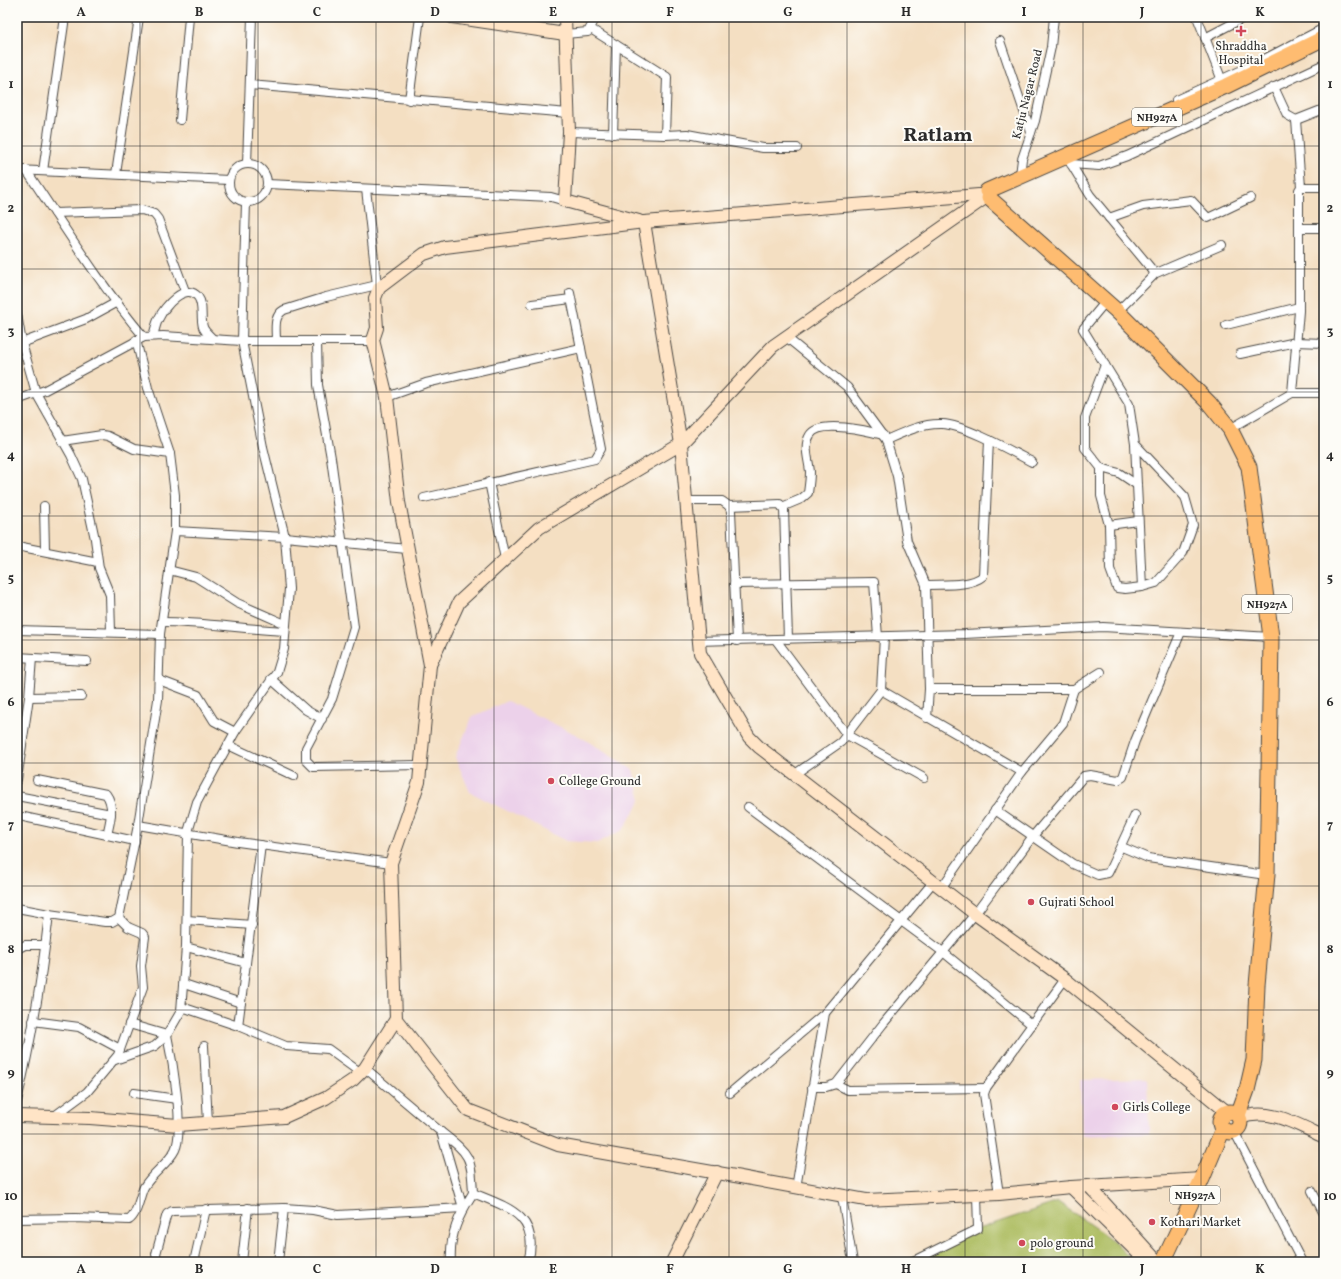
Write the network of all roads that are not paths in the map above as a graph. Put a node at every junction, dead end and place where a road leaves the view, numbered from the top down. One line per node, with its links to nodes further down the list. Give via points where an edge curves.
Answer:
1 (65, 17): 38 (street)
2 (139, 17): 39 (street)
3 (189, 17): 27 (street)
4 (252, 17): 22 (street)
5 (420, 17): 24 (street)
6 (452, 17): 14 (main road)
7 (565, 17): 14 (main road)
8 (596, 17): 13 (street)
9 (1054, 17): 30 (street, Katju Nagar Road, via 1051,47)
10 (1196, 17): 15 (street)
11 (1245, 17): 15 (street)
12 (1324, 28): 21 (street)
13 (591, 29): 14 (street, via 584,34); 18 (street)
14 (565, 34): 26 (main road)
15 (1205, 38): 21 (street)
16 (1324, 38): 34 (highway, NH927A)
17 (1000, 41): 30 (street)
18 (616, 45): 31 (street); 32 (street, via 667,77)
19 (1324, 49): 34 (highway, NH927A, via 1173,120)
20 (1324, 64): 23 (street)
21 (1222, 78): 34 (street, via 1098,138)
22 (250, 85): 24 (street); 35 (street)
23 (1274, 87): 28 (street, via 1287,115); 34 (street, via 1099,166)
24 (409, 100): 26 (street)
25 (1324, 109): 28 (street)
26 (568, 112): 29 (main road)
27 (180, 120)
28 (1296, 120): 43 (street)
29 (569, 132): 31 (street); 48 (main road)
30 (1031, 132): 40 (street, Katju Nagar Road, via 1022,159)
31 (613, 134): 32 (street)
32 (665, 135): 33 (street, via 687,134 763,148)
33 (797, 148)
34 (1070, 159): 40 (highway, NH927A); 46 (highway, NH927A, via 1012,189); 51 (street, via 1088,192)
35 (247, 164): 41 (street, via 236,169); 42 (street, via 254,165 264,172)
36 (17, 170): 37 (street)
37 (26, 170): 38 (street); 50 (street)
38 (43, 171): 39 (street)
39 (116, 174): 41 (street)
40 (1020, 175): 46 (highway, NH927A)
41 (229, 180): 49 (street, via 231,192 240,201)
42 (267, 184): 45 (street); 49 (street, via 266,190 258,200)
43 (1301, 187): 44 (street); 53 (street)
44 (1324, 187)
45 (366, 189): 48 (street, via 551,197); 57 (street)
46 (985, 197): 52 (main road); 62 (highway, NH927A); 66 (main road)
47 (1250, 198): 51 (street, via 1208,218 1191,200 1143,206)
48 (565, 201): 52 (main road)
49 (246, 202): 70 (street)
50 (55, 213): 58 (street, via 142,210 154,214); 59 (street)
51 (1109, 218): 56 (street)
52 (644, 222): 57 (main road, via 445,247 424,254); 88 (main road)
53 (1300, 228): 54 (street); 61 (street)
54 (1324, 228)
55 (1222, 245): 56 (street)
56 (1154, 274): 62 (street)
57 (378, 287): 69 (main road, via 375,298 377,328); 71 (street, via 326,296 278,313)
58 (185, 291): 65 (street, via 159,318); 68 (street, via 190,291 199,298 203,329)
59 (117, 302): 67 (street); 75 (street, via 86,320)
60 (532, 304): 76 (street, via 571,296)
61 (1299, 306): 64 (street); 73 (street)
62 (1111, 311): 78 (street, via 1083,329); 84 (highway, NH927A, via 1209,403); 122 (highway, NH927A, via 1205,406 1226,432 1244,476)
63 (17, 314): 75 (street)
64 (1226, 326)
65 (153, 336): 67 (street); 68 (street)
66 (786, 337): 85 (street, via 847,387); 88 (main road, via 773,346)
67 (140, 339): 79 (street); 90 (street, via 148,388)
68 (213, 339): 70 (street)
69 (373, 340): 72 (street); 82 (main road)
70 (242, 341): 71 (street); 103 (street, via 263,447)
71 (276, 341): 72 (street)
72 (317, 341): 104 (street, via 318,385 331,458)
73 (1296, 342): 74 (street); 77 (street); 80 (street)
74 (1324, 343)
75 (20, 344): 79 (street)
76 (581, 348): 82 (street, via 426,383); 93 (street, via 601,449 599,454 595,459)
77 (1240, 354)
78 (1105, 365): 89 (street, via 1129,404); 92 (street, via 1085,418 1085,448)
79 (36, 393): 83 (street); 87 (street)
80 (1292, 393): 81 (street); 84 (street)
81 (1324, 393)
82 (387, 397): 106 (main road)
83 (17, 400)
84 (1230, 429): 122 (highway, NH927A, via 1249,467)
85 (885, 438): 86 (street, via 909,430 943,424); 99 (street, via 862,429 842,427 814,431 809,436 807,450 810,472 808,493 801,500); 113 (street, via 897,476 908,541)
86 (989, 440): 91 (street); 113 (street, via 983,576 970,582)
87 (62, 441): 90 (street, via 102,435 134,449); 109 (street, via 82,479)
88 (681, 444): 96 (main road); 108 (main road, via 539,528)
89 (1135, 444): 94 (street); 114 (street, via 1185,497 1193,525 1183,553 1156,583)
90 (170, 454): 102 (street, via 175,495)
91 (1032, 462)
92 (1101, 468): 94 (street, via 1119,473); 101 (street, via 1101,496)
93 (489, 482): 95 (street); 108 (street)
94 (1137, 485): 100 (street)
95 (424, 498)
96 (686, 500): 98 (street, via 722,501); 127 (main road)
97 (44, 506): 107 (street)
98 (729, 506): 99 (street, via 771,503 780,504); 112 (street)
99 (782, 507): 111 (street)
100 (1138, 521): 101 (street); 114 (street)
101 (1109, 525): 114 (street, via 1110,569 1117,588)
102 (175, 531): 103 (street); 110 (street)
103 (285, 537): 104 (street); 116 (street, via 290,589)
104 (341, 542): 106 (street); 140 (street, via 354,632 332,699)
105 (17, 546): 107 (street)
106 (407, 549): 131 (main road)
107 (46, 550): 109 (street)
108 (505, 559): 131 (main road, via 459,602)
109 (98, 562): 118 (street, via 110,595)
110 (169, 570): 115 (street); 116 (street, via 196,577 237,603)
111 (786, 583): 112 (street); 123 (street, via 874,582); 124 (street)
112 (734, 584): 126 (street)
113 (926, 586): 121 (street)
114 (1142, 587)
115 (162, 622): 116 (street, via 198,622 244,629); 120 (street)
116 (285, 627): 133 (street, via 282,660)
117 (17, 630): 118 (street)
118 (111, 632): 120 (street)
119 (1181, 632): 121 (street, via 1103,627); 122 (street); 162 (street, via 1135,741 1123,777 1118,780 1084,776)
120 (160, 634): 134 (street)
121 (928, 635): 123 (street); 135 (street)
122 (1267, 636): 167 (highway, NH927A); 205 (highway, NH927A, via 1267,874 1257,985 1256,1034 1254,1060 1247,1090)
123 (881, 637): 124 (street); 137 (street)
124 (788, 639): 125 (street)
125 (776, 640): 126 (street); 143 (street)
126 (737, 641): 127 (street)
127 (697, 642): 148 (main road, via 700,653 749,737)
128 (17, 657): 129 (street)
129 (32, 658): 130 (street); 139 (street)
130 (87, 661)
131 (430, 665): 146 (main road)
132 (1101, 672): 136 (street)
133 (272, 679): 140 (street, via 306,710); 142 (street)
134 (158, 680): 142 (street, via 198,695 214,721); 159 (street, via 157,708)
135 (929, 689): 136 (street); 141 (street)
136 (1074, 689): 147 (street, via 1063,723)
137 (881, 690): 141 (street); 143 (street)
138 (81, 696): 139 (street)
139 (29, 697): 145 (street)
140 (322, 718): 146 (street, via 306,748 306,760 313,767)
141 (927, 718): 147 (street)
142 (235, 732): 144 (street)
143 (847, 735): 148 (street, via 841,742); 150 (street)
144 (228, 744): 149 (street); 160 (street, via 197,802)
145 (18, 761): 151 (street)
146 (421, 766): 166 (main road, via 419,782)
147 (1022, 772): 155 (street)
148 (794, 774): 168 (main road)
149 (294, 776)
150 (924, 778)
151 (17, 780)
152 (37, 780): 156 (street, via 102,792 108,797)
153 (17, 796): 156 (street)
154 (748, 807): 174 (street)
155 (995, 810): 162 (street); 168 (street)
156 (111, 814): 161 (street)
157 (1135, 815): 165 (street)
158 (24, 817): 161 (street)
159 (138, 825): 160 (street); 163 (street)
160 (188, 832): 164 (street); 173 (street)
161 (107, 835): 163 (street)
162 (1033, 836): 165 (street, via 1073,864 1098,875 1108,872); 171 (street)
163 (134, 841): 172 (street)
164 (261, 845): 166 (street); 175 (street)
165 (1122, 847): 167 (street, via 1148,858)
166 (391, 863): 186 (main road)
167 (1259, 874): 205 (highway, NH927A, via 1246,1056)
168 (938, 884): 171 (main road); 174 (street)
169 (17, 908): 170 (street)
170 (49, 914): 172 (street, via 105,922); 176 (street)
171 (975, 914): 179 (street); 181 (main road)
172 (119, 918): 188 (street, via 145,937 141,966 143,987)
173 (187, 920): 175 (street); 177 (street)
174 (901, 921): 179 (street); 185 (street)
175 (252, 925): 180 (street)
176 (45, 945): 178 (street); 187 (street)
177 (186, 947): 180 (street); 182 (street)
178 (17, 949)
179 (943, 952): 189 (street); 196 (street, via 882,1024)
180 (246, 963): 183 (street)
181 (1065, 979): 189 (street); 205 (main road)
182 (184, 984): 183 (street); 184 (street)
183 (241, 1003): 190 (street)
184 (182, 1007): 190 (street); 191 (street)
185 (825, 1013): 197 (street); 200 (street)
186 (396, 1019): 195 (main road); 210 (main road, via 468,1110 558,1146)
187 (33, 1021): 193 (street, via 79,1027); 202 (street)
188 (129, 1024): 191 (street); 193 (street)
189 (1032, 1025): 198 (street)
190 (238, 1026): 195 (street, via 286,1046 328,1049)
191 (167, 1035): 194 (street, via 155,1046); 201 (street, via 174,1064)
192 (204, 1046): 206 (street)
193 (120, 1049): 194 (street)
194 (115, 1060): 204 (street, via 88,1092)
195 (363, 1071): 206 (main road, via 326,1098 284,1117); 208 (street)
196 (836, 1084): 197 (street); 198 (street, via 848,1090)
197 (812, 1087): 214 (street)
198 (986, 1088): 217 (street, via 984,1094)
199 (134, 1093): 201 (street)
200 (730, 1093)
201 (177, 1099): 207 (street)
202 (17, 1101)
203 (17, 1116): 204 (main road)
204 (53, 1117): 207 (main road)
205 (1232, 1121): 209 (main road, via 1250,1114 1263,1113 1274,1115); 211 (highway, NH927A); 236 (highway, NH927A); 237 (street)
206 (208, 1123): 207 (main road)
207 (178, 1125): 225 (street, via 175,1150 145,1186 134,1216 129,1220)
208 (441, 1132): 216 (street, via 466,1151); 222 (street)
209 (1324, 1137)
210 (717, 1172): 214 (main road); 232 (main road)
211 (1202, 1179): 212 (main road); 236 (highway, NH927A)
212 (1089, 1186): 213 (main road); 236 (main road)
213 (1071, 1187): 217 (main road); 235 (main road)
214 (796, 1188): 219 (main road)
215 (1312, 1191): 224 (street)
216 (473, 1193): 222 (street); 231 (street, via 516,1213 528,1225 532,1250)
217 (999, 1194): 218 (main road)
218 (977, 1195): 219 (main road, via 878,1201); 234 (street, via 978,1229)
219 (842, 1196): 233 (street)
220 (248, 1208): 221 (street); 223 (street); 228 (street)
221 (284, 1208): 222 (street, via 338,1215); 229 (street)
222 (463, 1208): 230 (street, via 455,1224 450,1247)
223 (206, 1209): 226 (street, via 172,1211 168,1214 156,1254 157,1259); 227 (street)
224 (1324, 1214)
225 (17, 1219)
226 (164, 1262)
227 (194, 1262)
228 (242, 1262)
229 (278, 1262)
230 (451, 1262)
231 (528, 1262)
232 (672, 1262)
233 (853, 1262)
234 (911, 1262)
235 (1147, 1262)
236 (1163, 1262)
237 (1302, 1262)

